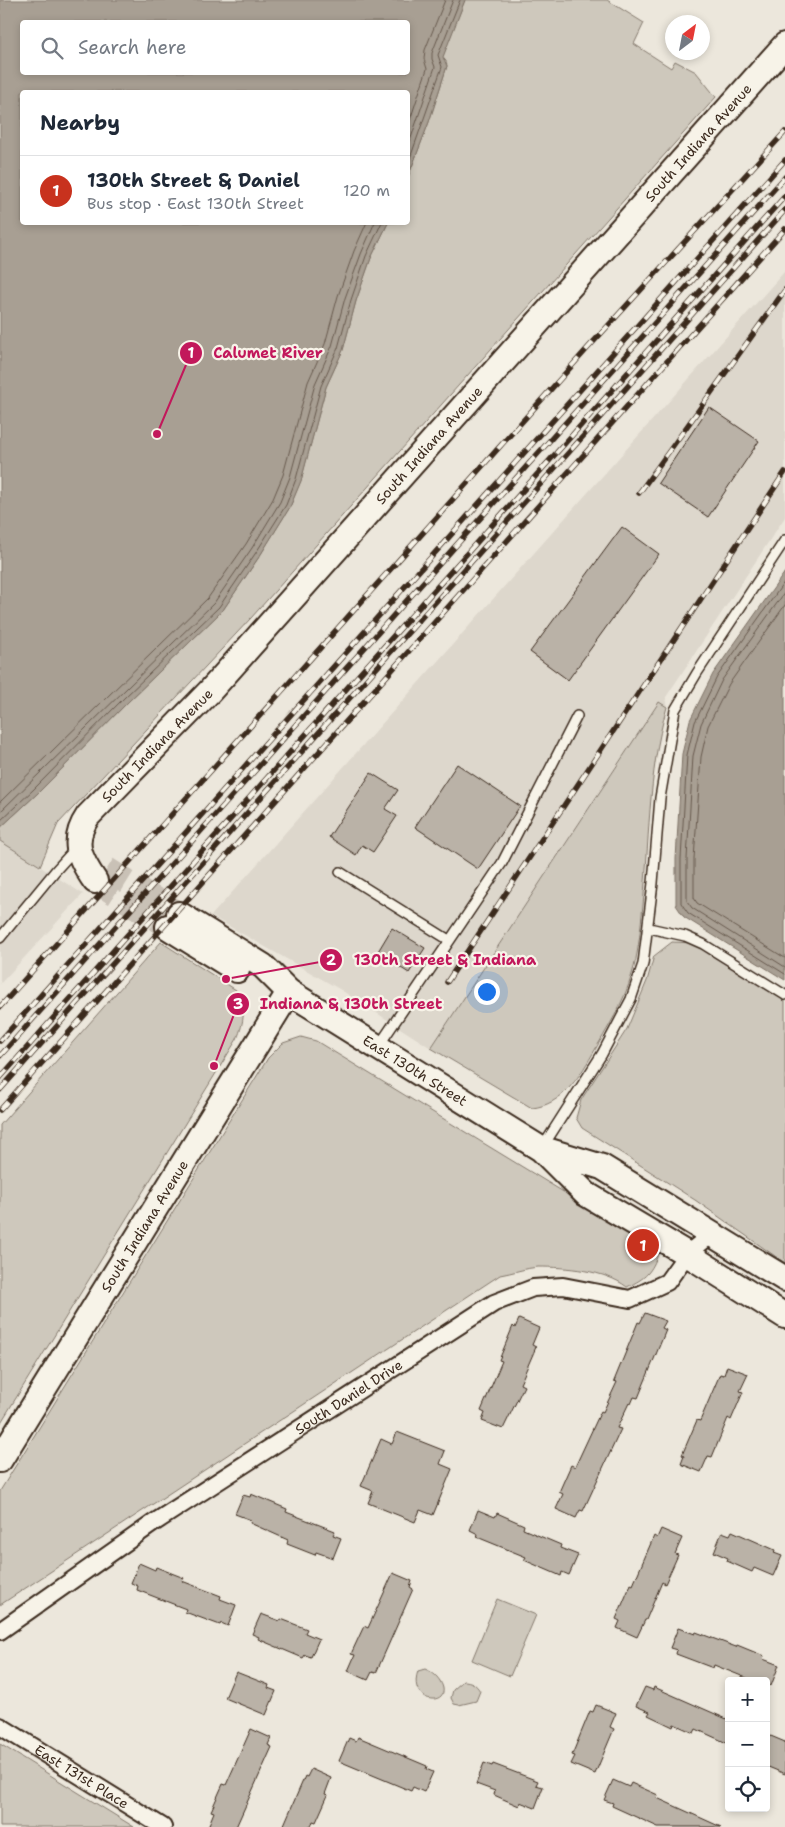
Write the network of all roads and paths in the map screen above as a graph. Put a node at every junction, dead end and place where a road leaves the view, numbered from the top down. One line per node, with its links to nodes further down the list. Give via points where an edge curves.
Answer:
1 (785, 45): 4 (main road, South Indiana Avenue, via 235,663 88,816 81,826)
2 (785, 540): 8 (lane, via 675,710 660,798)
3 (577, 716): 10 (lane, via 502,863)
4 (78, 846): 6 (main road, via 82,863); 9 (lane)
5 (340, 872): 10 (lane)
6 (101, 875)
7 (174, 921): 11 (main road, East 130th Street, via 254,980)
8 (648, 928): 12 (lane, via 685,936 703,944); 14 (lane, via 644,964 631,999 602,1054)
9 (0, 938)
10 (449, 940): 13 (lane)
11 (289, 992): 13 (main road, East 130th Street); 19 (main road, South Indiana Avenue)
12 (785, 995)
13 (378, 1047): 14 (main road, East 130th Street)
14 (541, 1149): 15 (main road, East 130th Street, via 602,1167); 16 (main road, East 130th Street, via 586,1194)
15 (712, 1234): 16 (street, South Daniel Drive); 17 (main road, East 130th Street)
16 (687, 1254): 18 (main road, East 130th Street); 20 (street, South Daniel Drive, via 666,1282 630,1299 564,1286 533,1288 494,1303 152,1524)
17 (785, 1279)
18 (785, 1316)
19 (0, 1460)
20 (0, 1631)
21 (0, 1726): 22 (street, East 131st Place)
22 (163, 1827)

